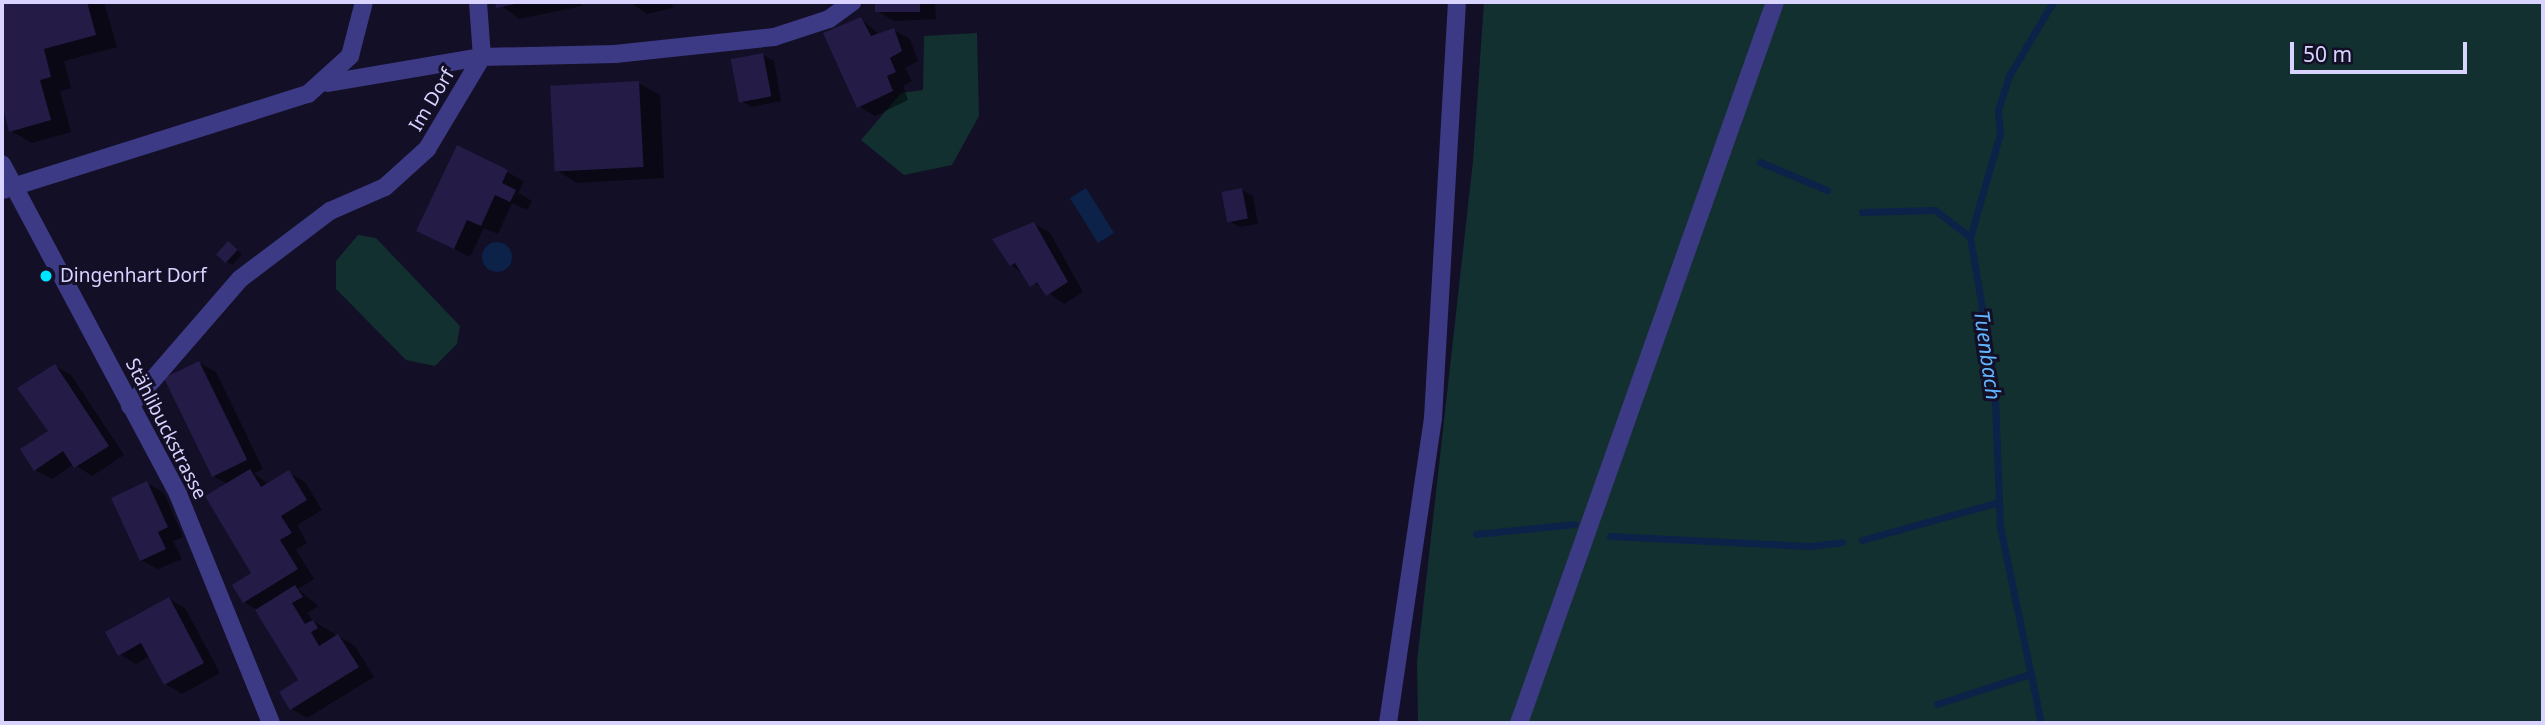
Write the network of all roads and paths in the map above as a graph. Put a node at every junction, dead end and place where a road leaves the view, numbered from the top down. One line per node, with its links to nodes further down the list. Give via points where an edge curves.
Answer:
1 (364, 2): 7 (street, via 358,39)
2 (478, 2): 6 (street)
3 (852, 2): 6 (street, via 829,19 774,37 615,54)
4 (1457, 2): 12 (street, via 1433,418)
5 (1775, 2): 13 (street)
6 (482, 57): 7 (street); 10 (street, Im Dorf, via 427,149 386,187 330,211 240,279)
7 (327, 83): 9 (street)
8 (2, 164): 9 (street, Stählibuckstrasse)
9 (7, 189): 10 (street, Stählibuckstrasse)
10 (130, 406): 11 (street, Stählibuckstrasse, via 178,494)
11 (271, 723)
12 (1388, 723)
13 (1519, 723)

